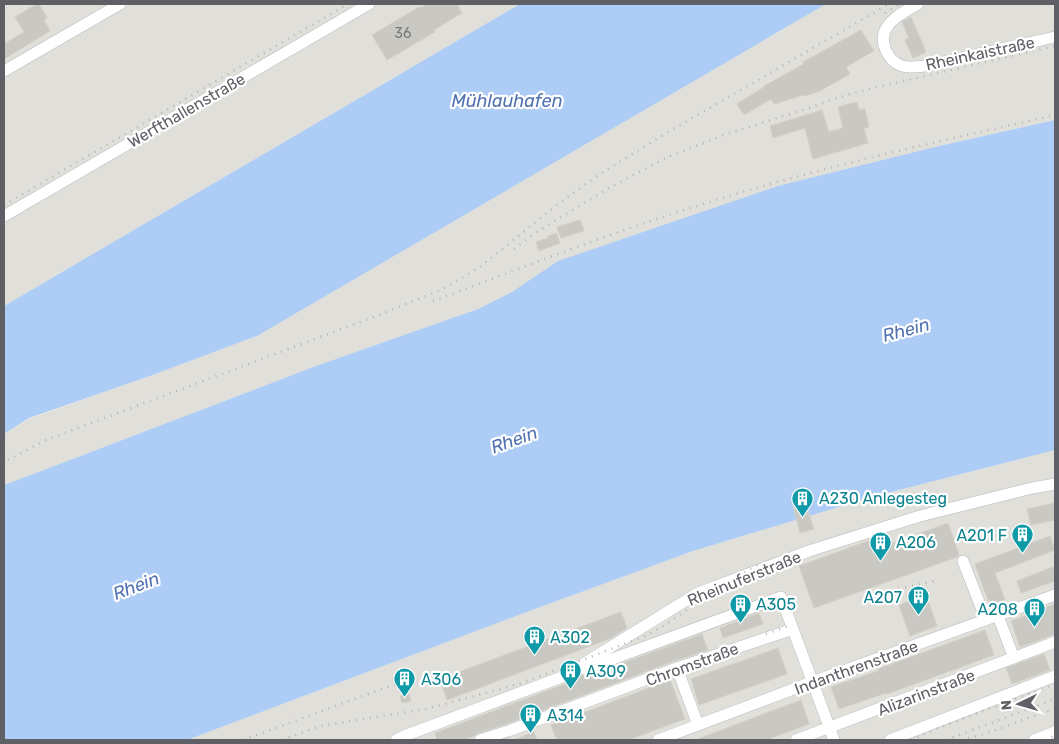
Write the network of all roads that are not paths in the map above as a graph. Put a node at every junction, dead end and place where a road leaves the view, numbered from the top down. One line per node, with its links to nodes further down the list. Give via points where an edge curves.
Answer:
1 (120, 4): 5 (street)
2 (369, 4): 6 (street, Werfthallenstraße)
3 (918, 4): 4 (street, Rheinkaistraße, via 896,17 885,31 886,50 890,57 904,66 925,66)
4 (1055, 37)
5 (4, 71)
6 (4, 216)
7 (1055, 484): 17 (street, Rheinuferstraße, via 920,516 810,551 698,593)
8 (963, 561): 11 (street)
9 (1055, 595): 10 (street, Indanthrenstraße)
10 (998, 616): 11 (street, Indanthrenstraße); 14 (street)
11 (986, 620): 18 (street, Indanthrenstraße)
12 (792, 629): 15 (street, Chromstraße); 17 (street, via 781,597); 18 (street)
13 (1055, 642): 14 (street, Alizarinstraße)
14 (1014, 658): 20 (street, Alizarinstraße)
15 (677, 668): 19 (street); 23 (street, Chromstraße)
16 (1055, 676): 27 (street)
17 (562, 677): 22 (street, Rheinuferstraße)
18 (812, 682): 19 (street, Indanthrenstraße); 20 (street)
19 (698, 725): 24 (street, Indanthrenstraße)
20 (829, 728): 25 (street, Alizarinstraße); 26 (street)
21 (1055, 732): 28 (street)
22 (402, 739)
23 (480, 740)
24 (658, 740)
25 (796, 740)
26 (834, 740)
27 (890, 740)
28 (1034, 740)

